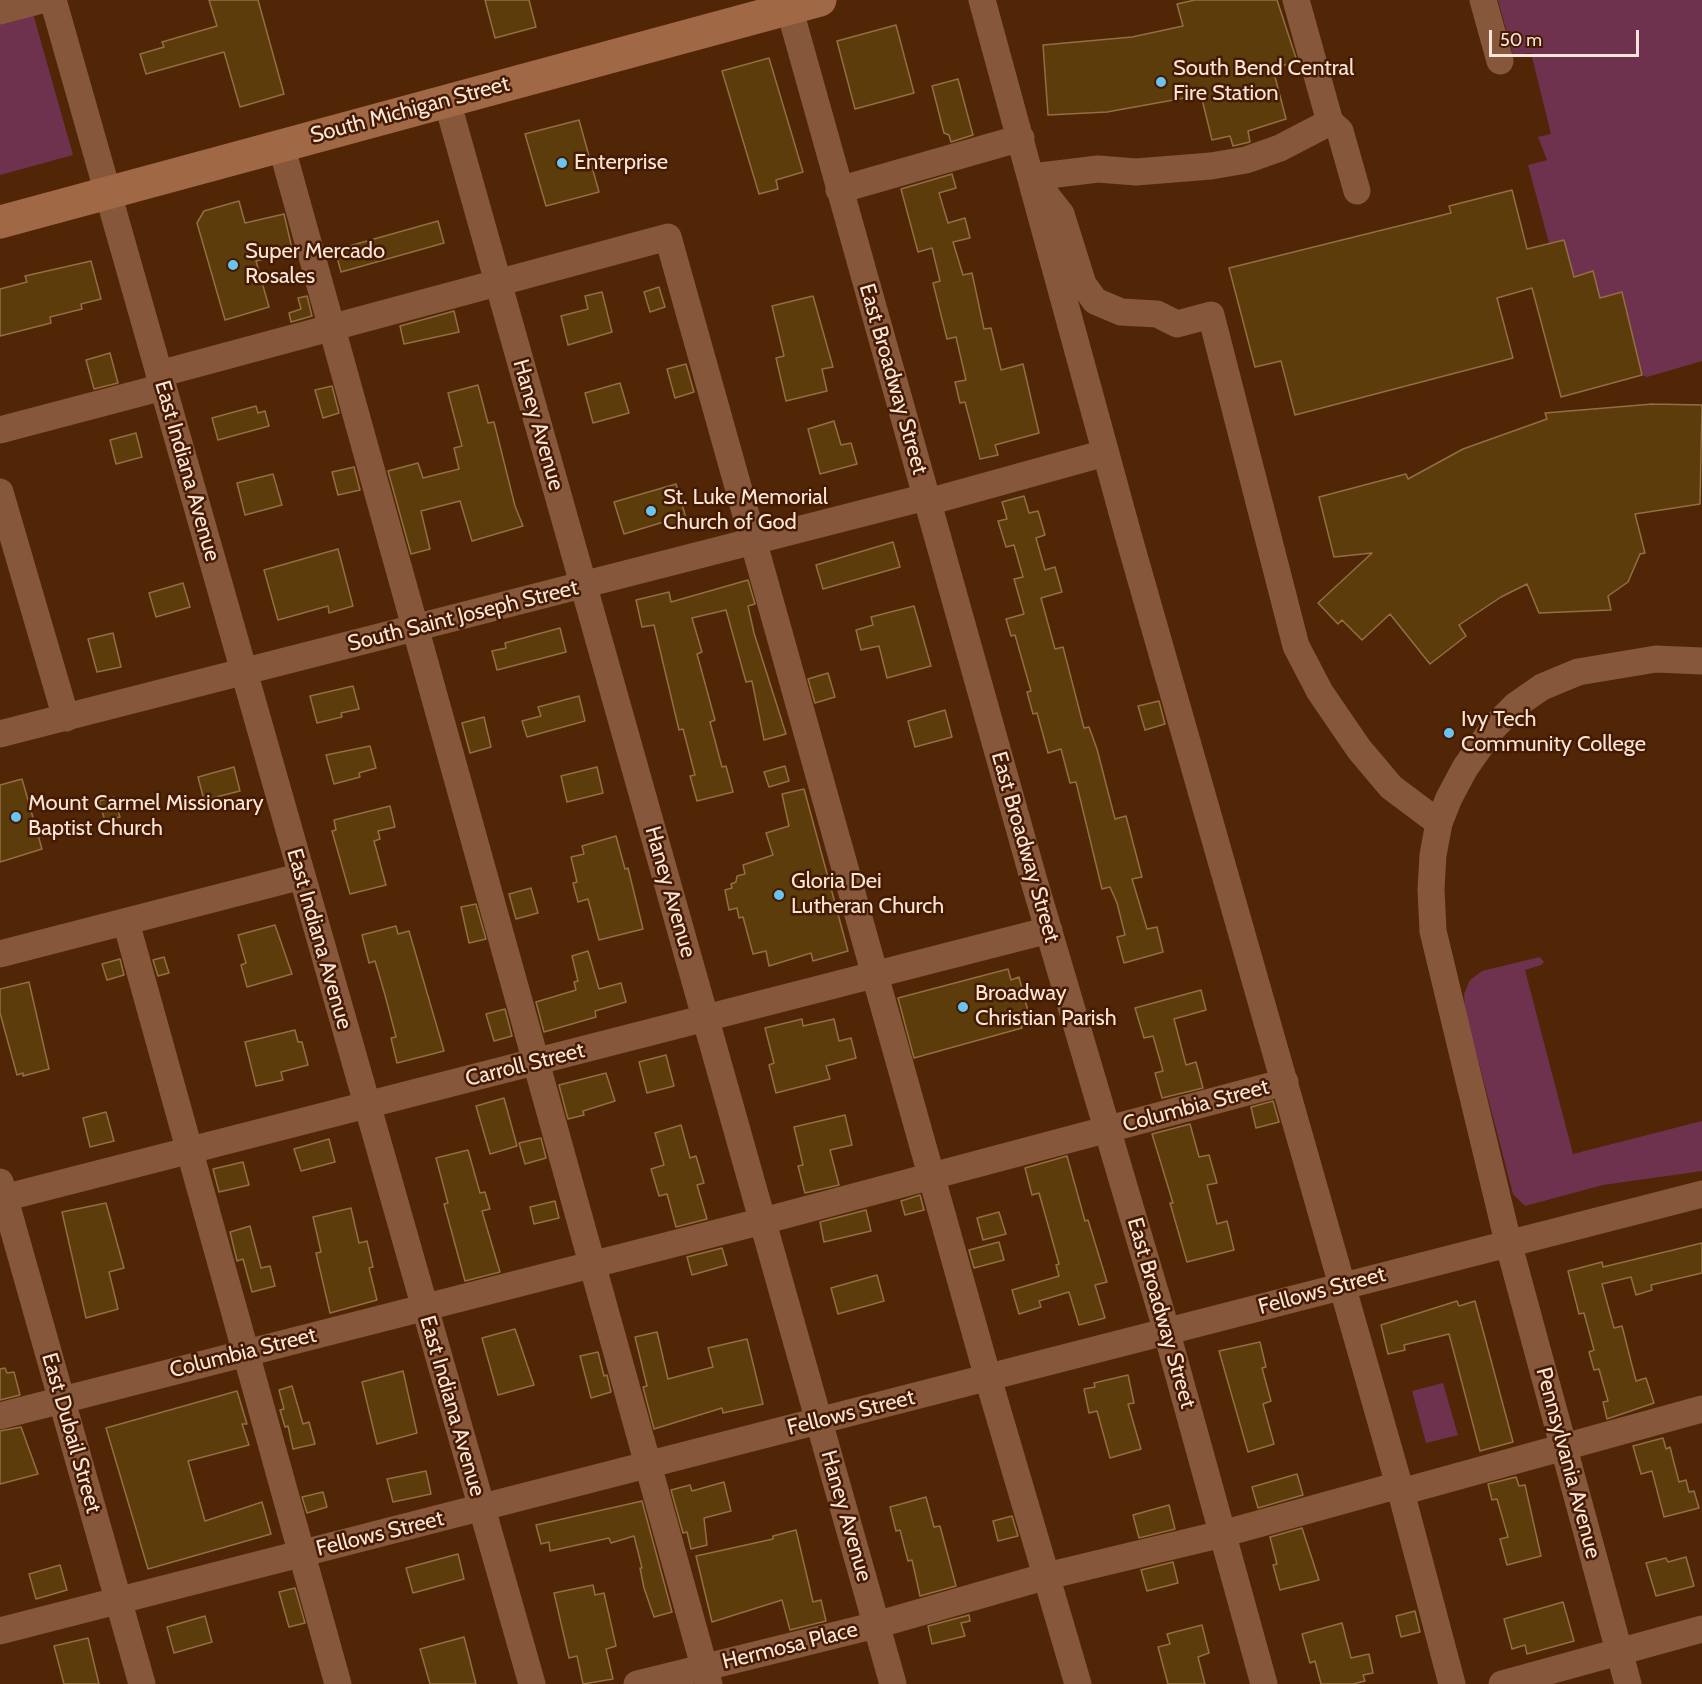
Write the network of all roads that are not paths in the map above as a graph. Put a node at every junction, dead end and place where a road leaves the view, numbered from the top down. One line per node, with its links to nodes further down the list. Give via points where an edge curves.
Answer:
1 (42, 0): 7 (street)
2 (53, 0): 16 (street, East Indiana Avenue)
3 (982, 0): 11 (street)
4 (1296, 0): 10 (street)
5 (1483, 0): 8 (street)
6 (799, 3): 9 (main road, South Michigan Street); 14 (street, East Broadway Street)
7 (0, 11)
8 (1500, 61)
9 (447, 101): 12 (main road, South Michigan Street); 18 (street, Haney Avenue)
10 (1330, 122): 13 (street, via 1280,148 1246,160 1136,172 1098,169); 15 (street, via 1340,130)
11 (1021, 138): 13 (street); 14 (street)
12 (281, 145): 16 (main road, South Michigan Street); 19 (street)
13 (1032, 177): 22 (street); 32 (street, via 1061,214 1083,284 1095,301 1121,312 1157,314 1177,324 1211,315 1296,646 1320,692 1359,748 1391,787)
14 (839, 190): 24 (street, East Broadway Street)
15 (1357, 192)
16 (108, 193): 17 (main road, South Michigan Street); 20 (street, East Indiana Avenue)
17 (0, 222)
18 (498, 283): 19 (street); 25 (street, via 668,237); 26 (street, Haney Avenue)
19 (332, 328): 20 (street); 27 (street)
20 (161, 380): 21 (street); 29 (street, East Indiana Avenue)
21 (0, 430)
22 (1105, 453): 24 (street, South Saint Joseph Street); 40 (street)
23 (0, 492): 30 (street)
24 (927, 500): 25 (street, South Saint Joseph Street); 35 (street, East Broadway Street)
25 (754, 541): 26 (street, South Saint Joseph Street); 37 (street)
26 (583, 585): 27 (street, South Saint Joseph Street); 38 (street, Haney Avenue)
27 (414, 628): 29 (street, South Saint Joseph Street); 39 (street)
28 (1702, 661): 32 (street, Pennsylvania Avenue, via 1675,658 1629,662 1578,672 1542,687 1516,705 1494,728 1465,768)
29 (245, 671): 30 (street, South Saint Joseph Street); 33 (street, East Indiana Avenue)
30 (66, 717): 31 (street, South Saint Joseph Street)
31 (0, 734)
32 (1439, 823): 48 (street, Pennsylvania Avenue, via 1431,889 1433,931)
33 (302, 876): 34 (street); 41 (street, East Indiana Avenue)
34 (126, 922): 36 (street); 43 (street)
35 (1049, 930): 37 (street, Carroll Street); 42 (street, East Broadway Street)
36 (0, 954)
37 (876, 974): 38 (street, Carroll Street); 44 (street)
38 (706, 1018): 39 (street, Carroll Street); 47 (street, Haney Avenue)
39 (535, 1062): 41 (street, Carroll Street); 49 (street)
40 (1285, 1082): 42 (street, Columbia Street); 50 (street)
41 (366, 1105): 43 (street, Carroll Street); 51 (street, East Indiana Avenue)
42 (1108, 1130): 44 (street, Columbia Street); 52 (street, East Broadway Street)
43 (188, 1151): 45 (street, Carroll Street); 53 (street)
44 (933, 1176): 47 (street, Columbia Street); 54 (street)
45 (1, 1193): 55 (street, East Dubail Street)
46 (1702, 1194): 48 (street, Fellows Street)
47 (762, 1221): 49 (street, Columbia Street); 58 (street, Haney Avenue)
48 (1508, 1242): 50 (street, Fellows Street); 59 (street, Pennsylvania Avenue)
49 (590, 1263): 51 (street, Columbia Street); 60 (street)
50 (1341, 1286): 52 (street, Fellows Street); 61 (street)
51 (424, 1306): 53 (street, Columbia Street); 62 (street, East Indiana Avenue)
52 (1167, 1331): 54 (street, Fellows Street); 63 (street, East Broadway Street)
53 (246, 1353): 55 (street, Columbia Street); 64 (street)
54 (988, 1378): 58 (street, Fellows Street); 65 (street)
55 (62, 1400): 57 (street, Columbia Street); 66 (street, East Dubail Street)
56 (1702, 1409): 59 (street, Hermosa Place)
57 (0, 1416)
58 (819, 1421): 60 (street, Fellows Street); 67 (street, Haney Avenue)
59 (1564, 1447): 61 (street, Hermosa Place); 70 (street, Pennsylvania Avenue)
60 (649, 1464): 62 (street, Fellows Street); 71 (street)
61 (1400, 1489): 63 (street, Hermosa Place); 79 (street)
62 (482, 1508): 64 (street, Fellows Street); 74 (street, East Indiana Avenue)
63 (1222, 1534): 65 (street, Hermosa Place); 78 (street, East Broadway Street)
64 (302, 1554): 66 (street, Fellows Street); 73 (street)
65 (1047, 1576): 67 (street, Hermosa Place); 77 (street)
66 (119, 1600): 69 (street, Fellows Street); 72 (street, East Dubail Street)
67 (876, 1625): 71 (street, Hermosa Place); 76 (street, Haney Avenue)
68 (1702, 1629): 70 (street)
69 (0, 1631)
70 (1619, 1652): 80 (street); 81 (street, Pennsylvania Avenue)
71 (707, 1676): 75 (street, Hermosa Place)
72 (142, 1684)
73 (338, 1684)
74 (532, 1684)
75 (637, 1684)
76 (893, 1684)
77 (1078, 1684)
78 (1264, 1684)
79 (1452, 1684)
80 (1502, 1684)
81 (1628, 1684)

